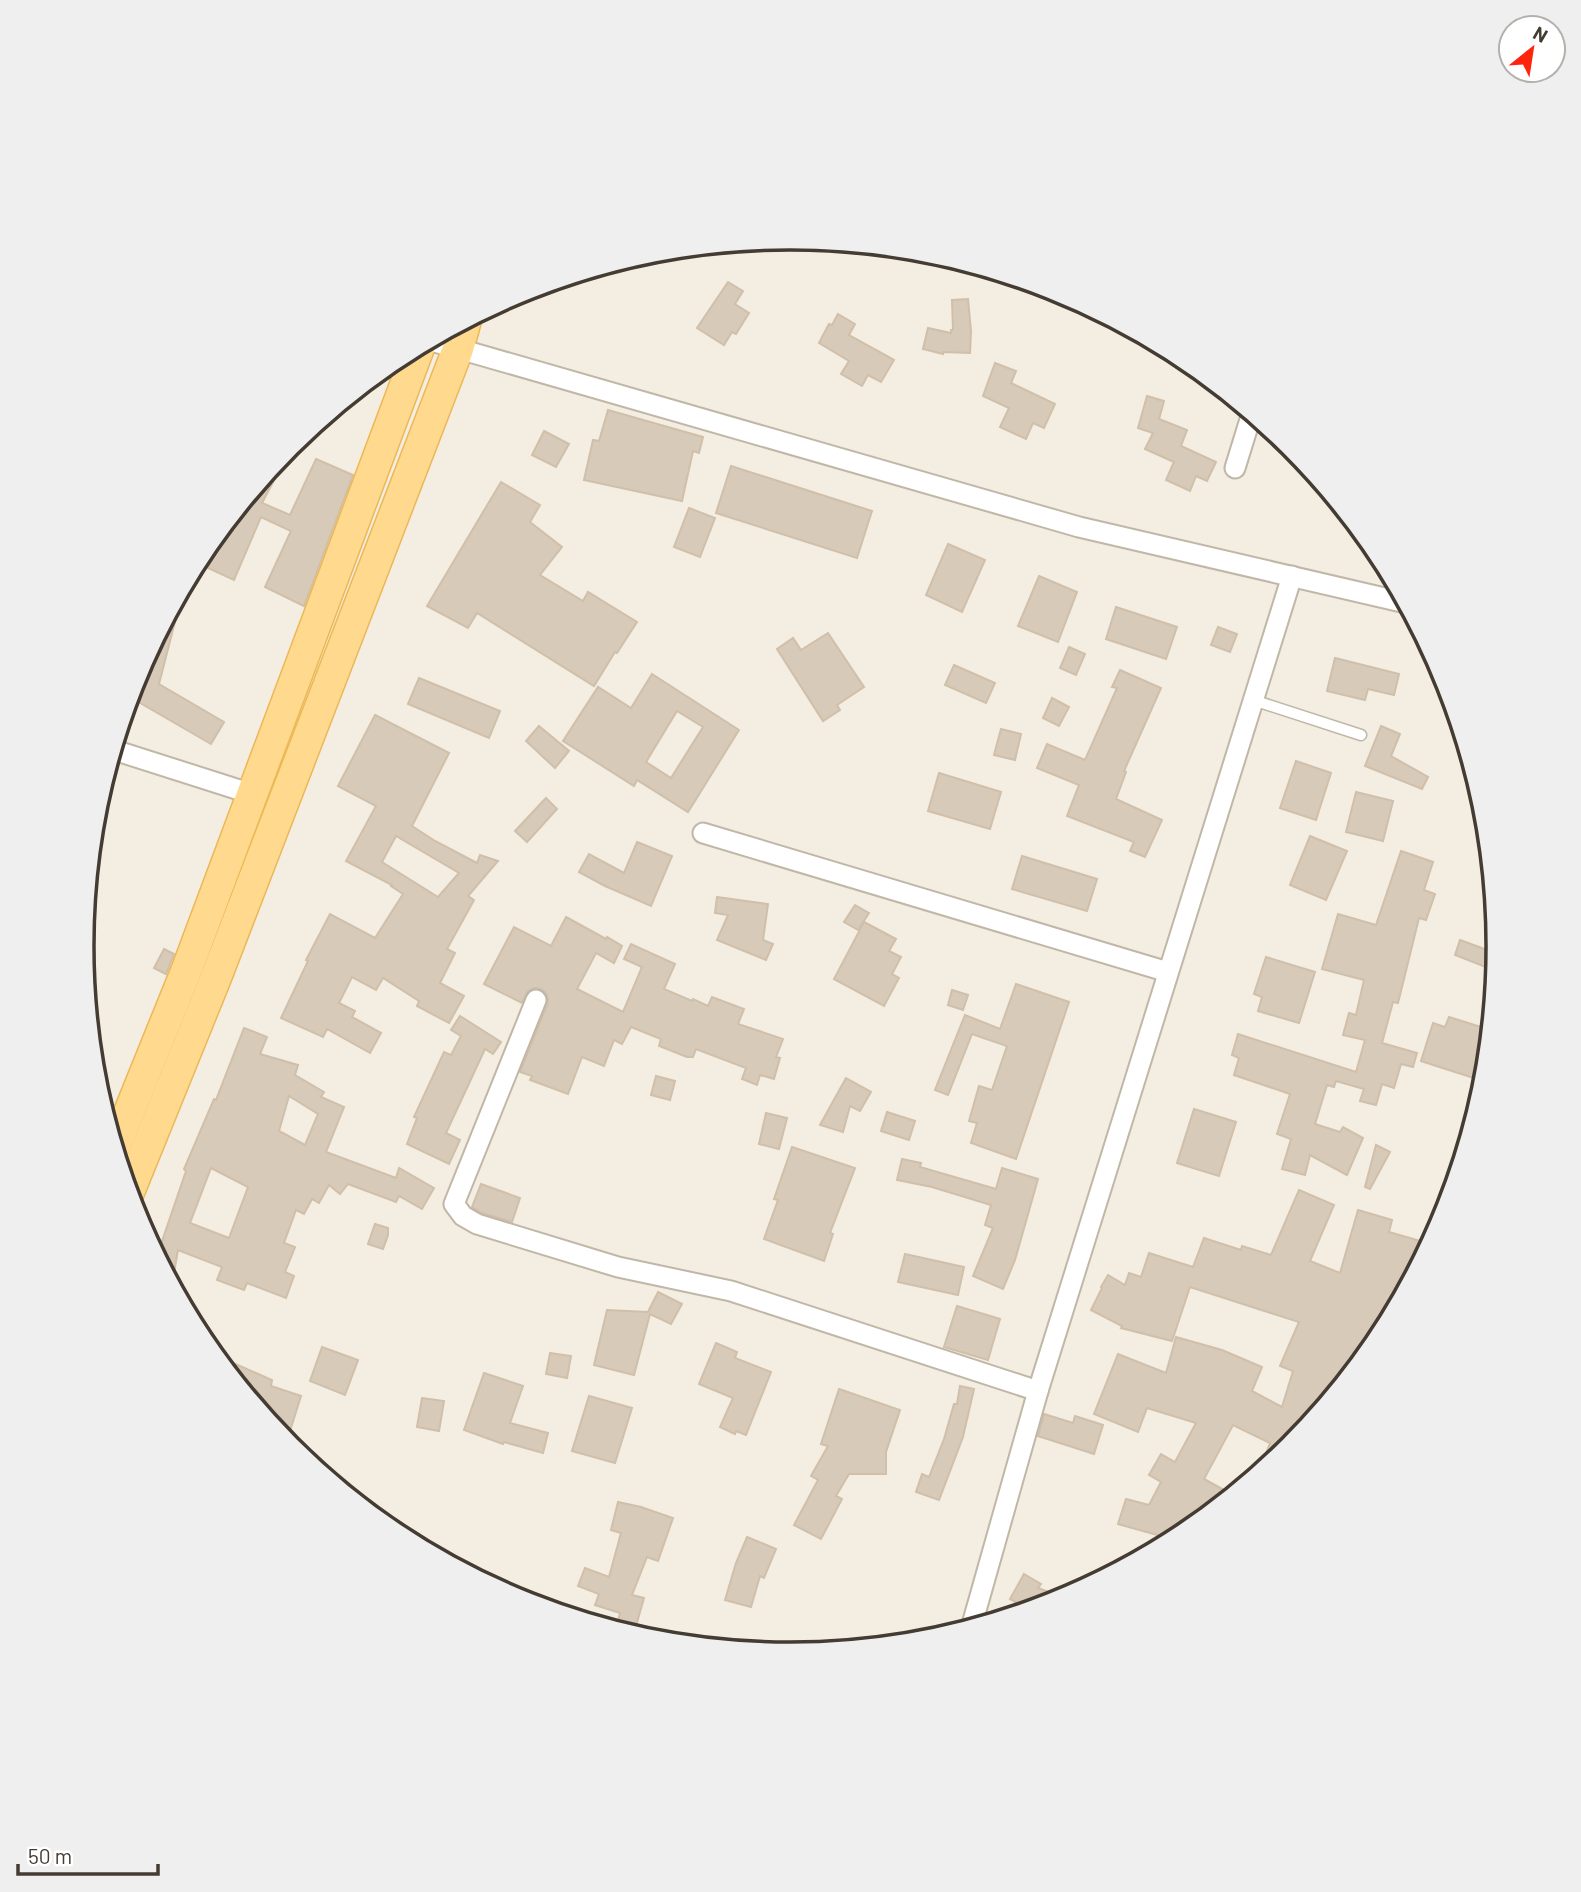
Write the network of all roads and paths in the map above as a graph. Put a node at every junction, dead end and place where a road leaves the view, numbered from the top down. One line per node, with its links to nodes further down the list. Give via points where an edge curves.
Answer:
1 (462, 333): 3 (main road)
2 (441, 344): 3 (street)
3 (458, 349): 7 (street, via 1079,527); 17 (main road)
4 (414, 361): 12 (main road)
5 (1249, 423): 6 (street)
6 (1235, 468)
7 (1292, 576): 8 (street); 9 (street)
8 (1394, 600)
9 (1253, 700): 10 (lane); 14 (street)
10 (1361, 736)
11 (122, 753): 12 (street)
12 (252, 794): 16 (main road)
13 (703, 833): 14 (street)
14 (1168, 972): 20 (street)
15 (536, 1000): 20 (street, via 454,1205 463,1216 618,1266 731,1291)
16 (141, 1083): 17 (main road); 18 (main road)
17 (169, 1093): 19 (main road)
18 (120, 1134)
19 (134, 1179)
20 (1038, 1391): 21 (street)
21 (974, 1617)

